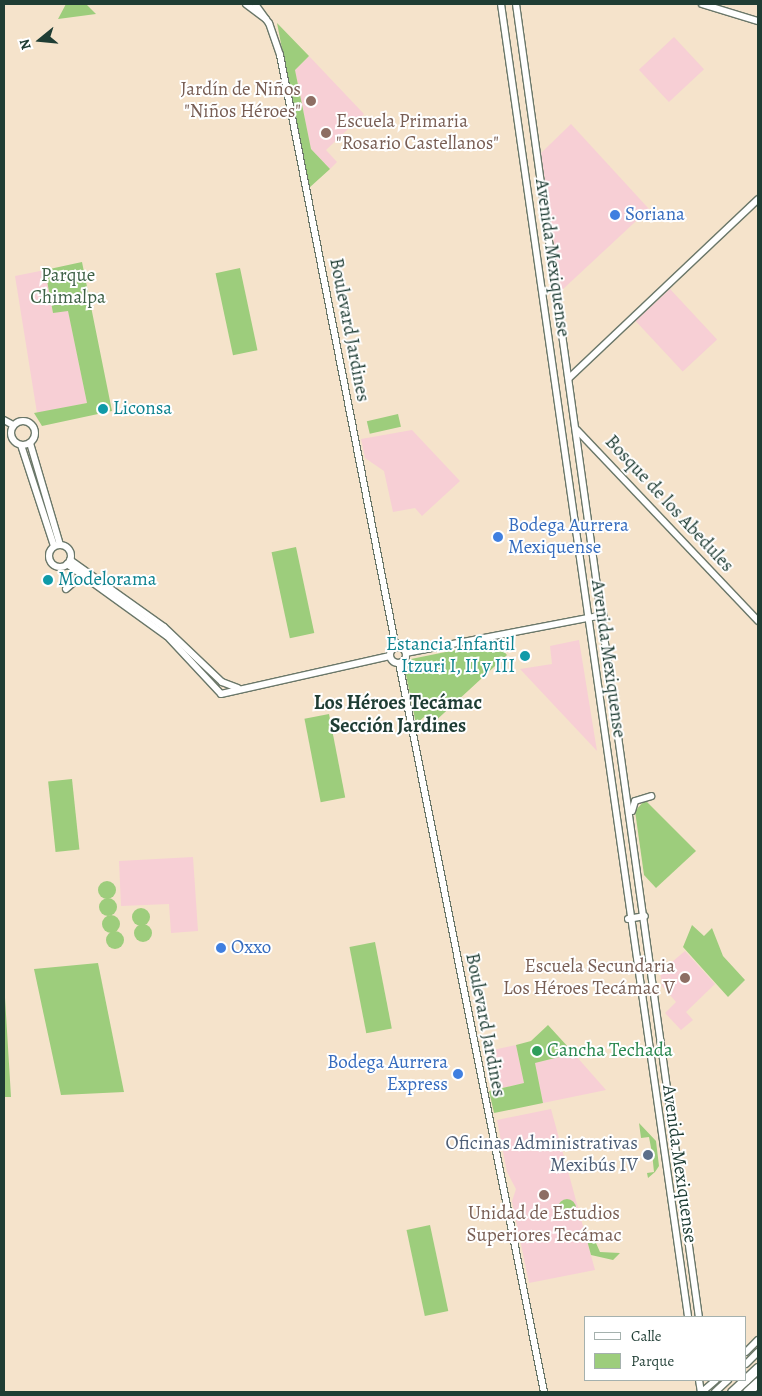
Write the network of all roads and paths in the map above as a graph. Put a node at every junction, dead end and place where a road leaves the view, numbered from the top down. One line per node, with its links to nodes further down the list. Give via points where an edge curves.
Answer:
1 (246, 4): 6 (street)
2 (256, 4): 6 (street, Boulevard Jardines)
3 (501, 4): 21 (street, Avenida Mexiquense)
4 (516, 4): 9 (street, Avenida Mexiquense)
5 (702, 4): 7 (street)
6 (266, 19): 23 (street, Boulevard Jardines, via 280,55)
7 (758, 22)
8 (757, 204): 9 (street)
9 (569, 378): 13 (street, Avenida Mexiquense)
10 (4, 420): 12 (street)
11 (4, 426): 12 (street)
12 (12, 427): 14 (street, via 24,420 33,426); 15 (street, via 12,439)
13 (577, 430): 20 (street, Avenida Mexiquense); 22 (street, Bosque de los Abedules)
14 (30, 443): 15 (street); 16 (street)
15 (21, 445): 16 (street)
16 (57, 546): 17 (street, via 69,549); 17 (street, via 52,563)
17 (68, 562): 18 (street); 27 (street, via 164,627)
18 (82, 575): 19 (street); 28 (street, via 167,636)
19 (66, 589)
20 (603, 616): 21 (street); 31 (street, Avenida Mexiquense)
21 (586, 619): 24 (street); 33 (street, Avenida Mexiquense)
22 (758, 621)
23 (396, 648): 24 (street); 25 (street)
24 (406, 653): 26 (street)
25 (390, 656): 26 (street); 29 (street)
26 (399, 663): 48 (street, Boulevard Jardines)
27 (204, 665): 28 (street); 29 (street, via 222,682)
28 (197, 668): 29 (street, via 221,694)
29 (239, 688)
30 (651, 796): 31 (street, via 634,803)
31 (632, 823): 32 (street, Avenida Mexiquense)
32 (645, 916): 33 (street); 34 (street, Avenida Mexiquense)
33 (628, 919): 35 (street, Avenida Mexiquense)
34 (696, 1299): 35 (street); 37 (street, Avenida Mexiquense)
35 (686, 1303): 36 (street, Avenida Mexiquense)
36 (688, 1316)
37 (699, 1316)
38 (758, 1340): 39 (street)
39 (747, 1351)
40 (758, 1352): 41 (street)
41 (747, 1363)
42 (758, 1368): 43 (highway)
43 (747, 1379)
44 (715, 1381): 49 (street)
45 (745, 1381): 51 (highway)
46 (758, 1382): 52 (highway)
47 (721, 1383): 50 (street)
48 (544, 1392)
49 (701, 1392)
50 (715, 1392)
51 (732, 1392)
52 (746, 1392)

